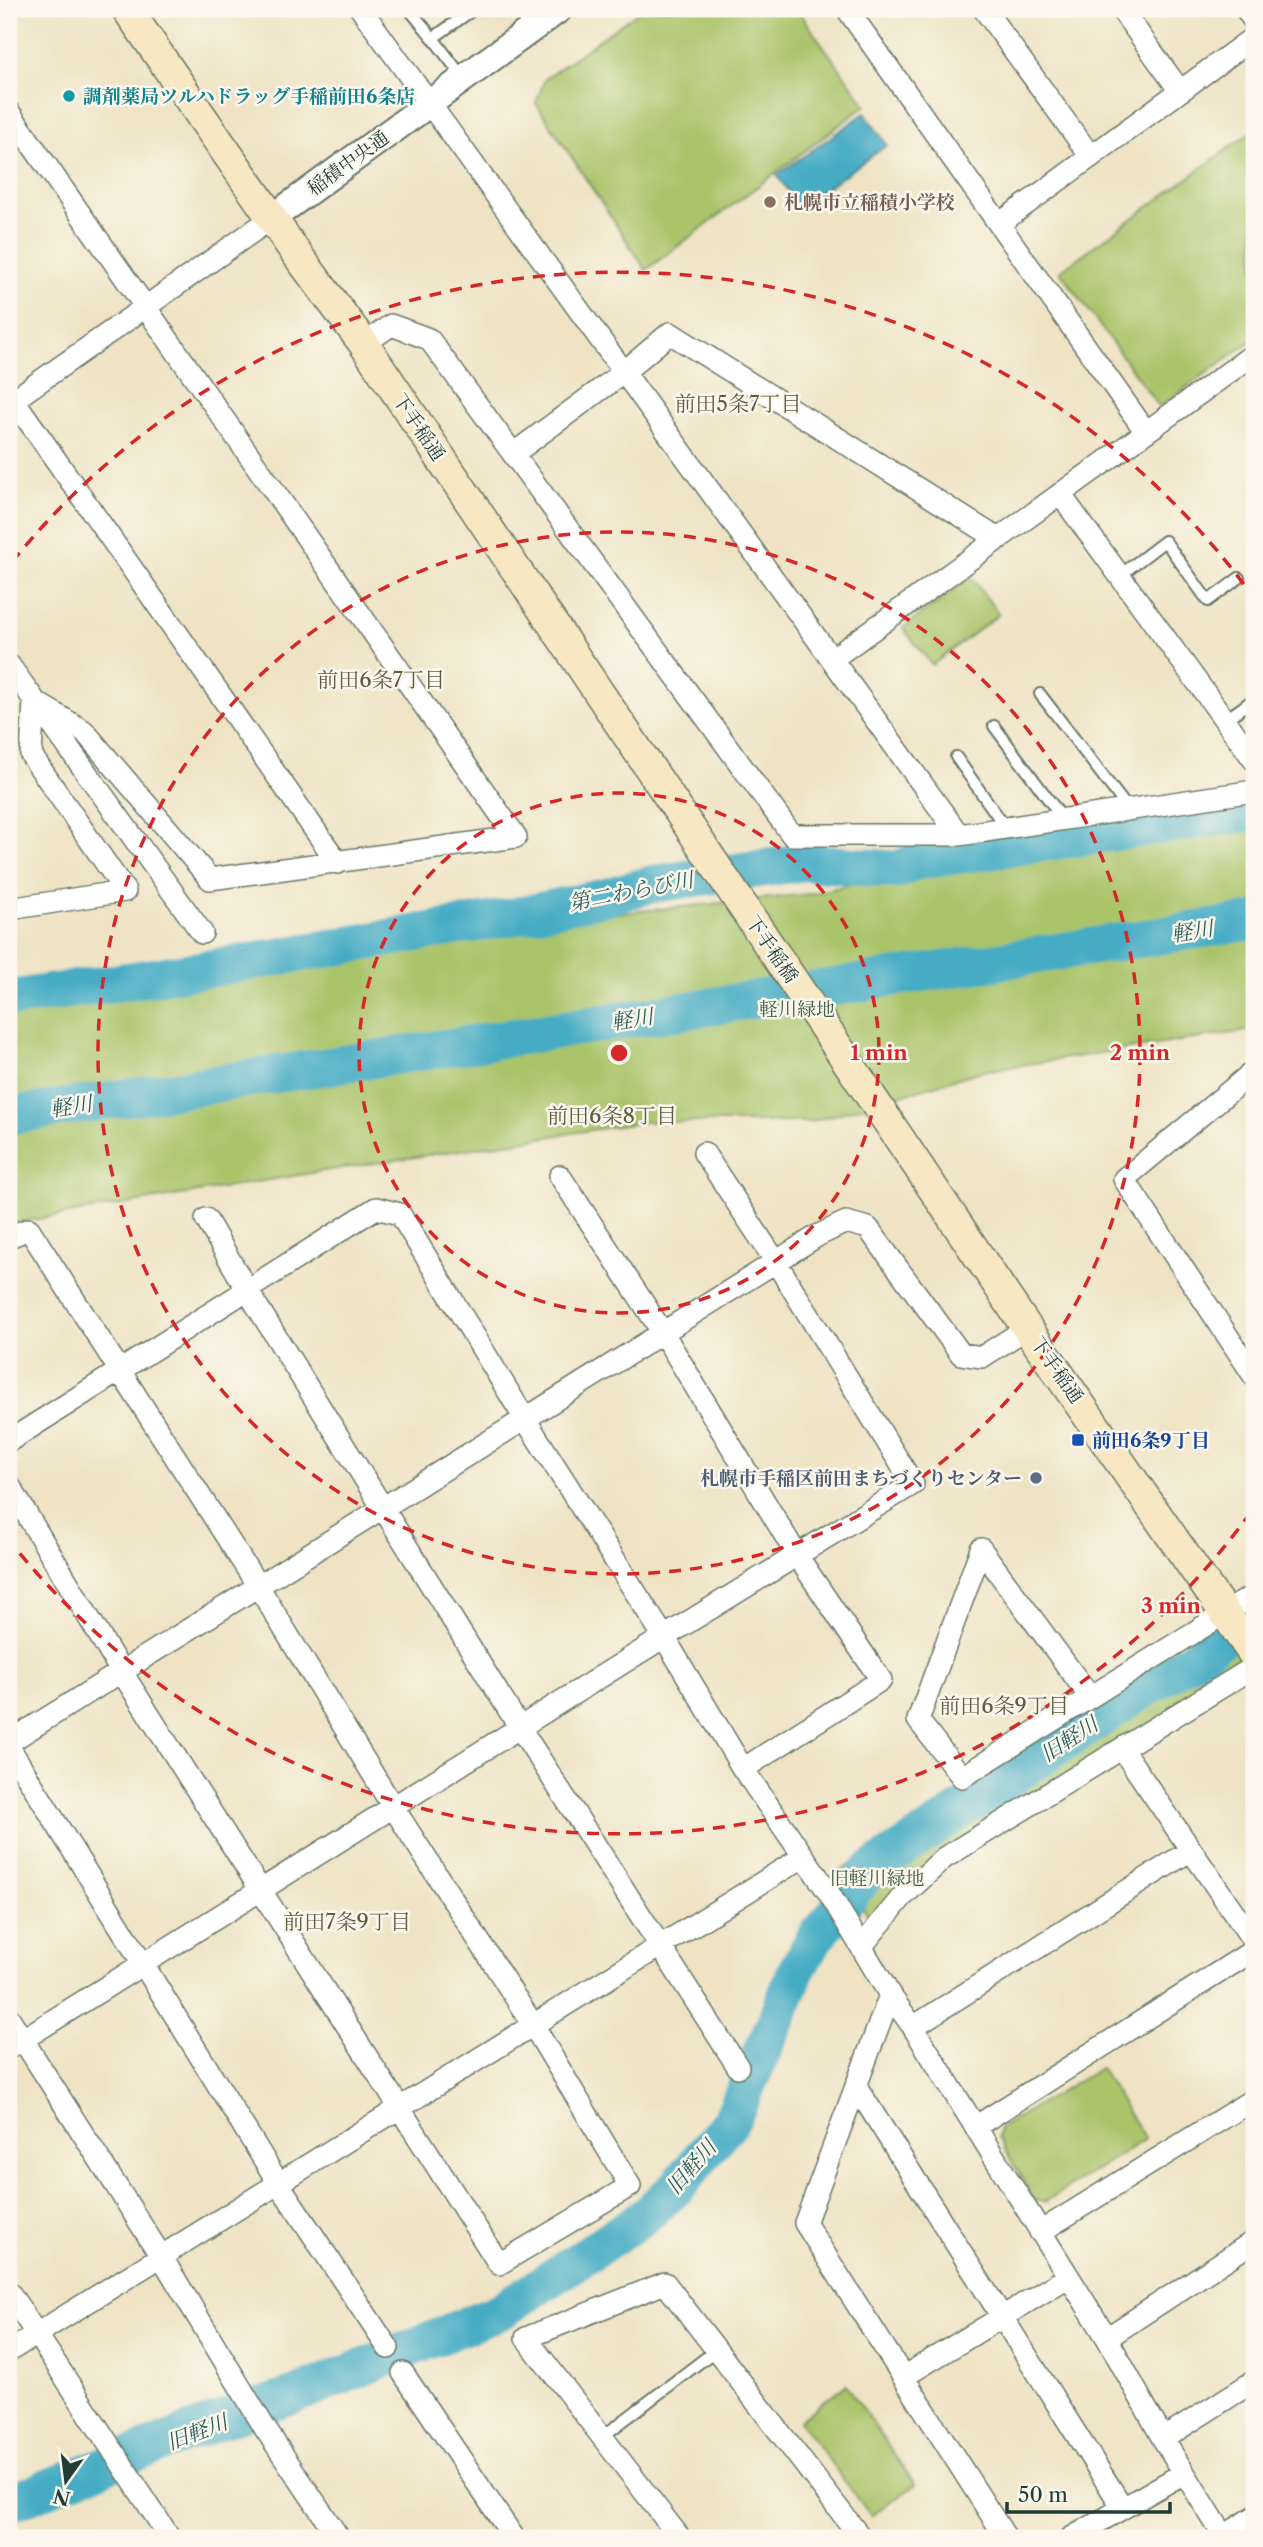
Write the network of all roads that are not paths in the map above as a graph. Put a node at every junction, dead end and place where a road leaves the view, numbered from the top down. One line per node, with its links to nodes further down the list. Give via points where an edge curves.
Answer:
1 (127, 9): 18 (main road, 下手稲通)
2 (362, 9): 15 (street)
3 (410, 9): 12 (lane)
4 (474, 9): 12 (lane)
5 (559, 9): 13 (street, 稲積中央通)
6 (847, 9): 19 (street)
7 (984, 9): 17 (street)
8 (1121, 9): 14 (street)
9 (1246, 9): 10 (street)
10 (1254, 21)
11 (1254, 37): 14 (street)
12 (433, 38): 13 (lane)
13 (464, 79): 15 (street, 稲積中央通)
14 (1180, 91): 17 (street)
15 (430, 103): 18 (street, 稲積中央通); 23 (street)
16 (9, 112): 20 (street)
17 (1091, 157): 19 (street)
18 (272, 218): 20 (street); 21 (main road, 下手稲通)
19 (999, 224): 25 (street)
20 (146, 307): 24 (street); 46 (street, via 516,837)
21 (364, 344): 26 (street, via 391,325 429,338); 45 (main road, 下手稲通)
22 (1254, 354): 25 (street)
23 (625, 372): 26 (street); 28 (street, via 670,333); 31 (street)
24 (10, 399): 46 (street)
25 (1146, 432): 27 (street)
26 (513, 454): 44 (street, via 792,835)
27 (1060, 494): 28 (street); 29 (street)
28 (998, 539): 31 (street)
29 (1119, 576): 30 (lane, via 1165,541 1208,601); 36 (street)
30 (1239, 578)
31 (832, 659): 44 (street)
32 (9, 665): 35 (street)
33 (1040, 694): 41 (lane)
34 (1254, 699): 36 (lane)
35 (34, 701): 46 (street, via 84,731 210,879); 47 (street, via 31,755 125,891); 48 (street)
36 (1225, 720): 39 (street)
37 (994, 726): 42 (lane)
38 (956, 757): 43 (lane)
39 (1254, 760)
40 (1254, 791): 41 (street)
41 (1129, 810): 42 (street)
42 (1063, 820): 43 (street)
43 (1006, 828): 44 (street)
44 (959, 835)
45 (705, 849): 50 (main road, 下手稲橋)
46 (338, 863)
47 (9, 909)
48 (202, 933)
49 (1254, 1071): 60 (street, via 1124,1179)
50 (886, 1118): 57 (main road, 下手稲通)
51 (704, 1153): 55 (street)
52 (560, 1176): 58 (street)
53 (206, 1219): 56 (street)
54 (9, 1237): 59 (street, via 29,1229)
55 (776, 1262): 57 (street, via 846,1222 867,1228 961,1354 982,1357); 58 (street); 65 (street, via 913,1484)
56 (247, 1290): 59 (street); 61 (street, via 376,1208 400,1214); 64 (street)
57 (1027, 1328): 68 (main road, 下手稲通)
58 (663, 1332): 61 (street); 65 (street)
59 (120, 1370): 62 (street); 66 (street)
60 (1254, 1376)
61 (525, 1419): 64 (street); 69 (street)
62 (9, 1441)
63 (9, 1485): 72 (street)
64 (382, 1508): 66 (street); 74 (street)
65 (798, 1557): 69 (street); 78 (street, via 881,1681)
66 (258, 1586): 72 (street); 79 (street)
67 (1254, 1595): 68 (street)
68 (1225, 1613): 70 (main road, 下手稲通); 73 (street)
69 (664, 1637): 74 (street); 78 (street)
70 (1254, 1655)
71 (1254, 1667): 77 (street)
72 (121, 1671): 75 (street); 82 (street)
73 (1090, 1697): 73 (street, via 962,1777 918,1720 981,1549)
74 (520, 1728): 79 (street); 85 (street)
75 (9, 1742)
76 (9, 1747): 87 (street)
77 (1122, 1749): 80 (street); 83 (street, via 944,1858)
78 (743, 1769): 81 (street)
79 (393, 1807): 82 (street); 90 (street)
80 (1191, 1850): 84 (street); 91 (street)
81 (803, 1857): 83 (street); 85 (street)
82 (262, 1889): 87 (street); 96 (street)
83 (858, 1940): 88 (street)
84 (1254, 1942)
85 (662, 1946): 90 (street); 93 (street)
86 (1254, 1950): 97 (street)
87 (144, 1964): 92 (street); 98 (street)
88 (890, 1995): 91 (street); 94 (street)
89 (9, 2018): 92 (street)
90 (533, 2025): 96 (street); 96 (street, via 630,2186 499,2264)
91 (913, 2027): 97 (street)
92 (15, 2044): 101 (street)
93 (738, 2067)
94 (856, 2086): 104 (street); 111 (street, via 805,2222)
95 (1254, 2099): 99 (street)
96 (399, 2109): 98 (street)
97 (975, 2127): 99 (street)
98 (279, 2183): 101 (street); 107 (street)
99 (1040, 2232): 102 (street)
100 (1254, 2241): 106 (street)
101 (161, 2256): 105 (street); 120 (street, via 266,2430)
102 (1068, 2277): 104 (street); 106 (street)
103 (9, 2292): 105 (street)
104 (1002, 2317): 111 (street); 116 (street)
105 (35, 2335): 109 (street); 119 (street)
106 (1107, 2338): 114 (street)
107 (388, 2348)
108 (716, 2350): 113 (lane); 113 (street, via 665,2283 526,2338); 123 (street)
109 (9, 2351)
110 (403, 2373): 121 (street)
111 (903, 2377): 124 (street)
112 (1254, 2381): 114 (street)
113 (602, 2437): 122 (street)
114 (1163, 2439): 115 (street)
115 (1184, 2473): 116 (street); 118 (street)
116 (1123, 2508): 125 (street)
117 (1254, 2517): 118 (street)
118 (1224, 2537)
119 (170, 2538)
120 (339, 2538)
121 (514, 2538)
122 (680, 2538)
123 (861, 2538)
124 (1006, 2538)
125 (1071, 2538)

